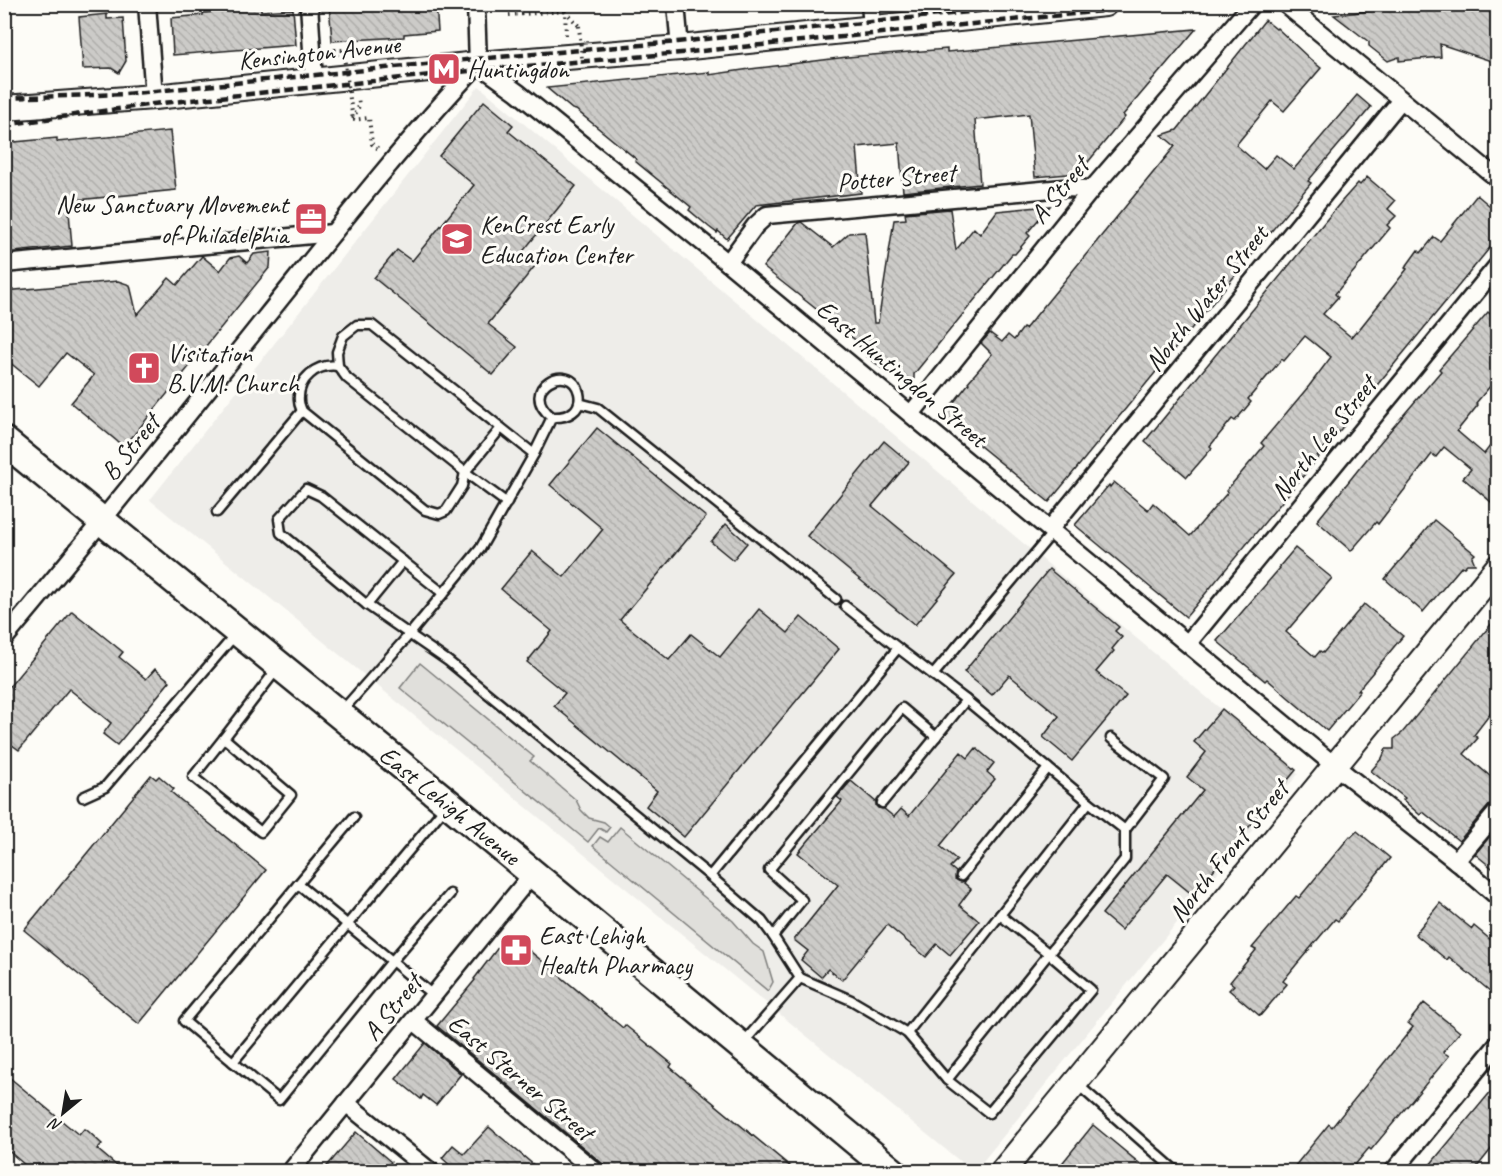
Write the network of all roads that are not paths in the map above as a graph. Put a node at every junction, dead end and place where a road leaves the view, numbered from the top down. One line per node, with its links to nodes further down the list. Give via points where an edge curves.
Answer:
1 (147, 4): 13 (street)
2 (309, 4): 12 (street)
3 (476, 4): 11 (street)
4 (676, 4): 10 (street)
5 (1105, 4): 8 (street, Kensington Avenue)
6 (1252, 4): 17 (street, A Street)
7 (1285, 4): 14 (street)
8 (1050, 7): 9 (street, Kensington Avenue, via 927,18)
9 (872, 16): 10 (street, Kensington Avenue)
10 (680, 48): 11 (street, Kensington Avenue)
11 (478, 64): 12 (street, Kensington Avenue); 18 (street, B Street); 19 (street, East Huntingdon Street)
12 (314, 81): 13 (street, Kensington Avenue)
13 (154, 98): 15 (street, Kensington Avenue)
14 (1401, 100): 16 (street); 34 (street, North Water Street)
15 (4, 108)
16 (1497, 179)
17 (1092, 189): 19 (street, Potter Street, via 1063,188 767,215); 25 (street, A Street)
18 (333, 233): 20 (street); 33 (street, B Street)
19 (728, 263): 25 (street, East Huntingdon Street)
20 (4, 264)
21 (1497, 265): 44 (street, North Lee Street)
22 (338, 366): 24 (lane, via 329,365 306,376 300,391); 27 (lane, via 337,352 343,336 357,326 372,325); 30 (lane, via 347,378)
23 (579, 403): 26 (lane, via 567,416); 26 (lane, via 576,386 559,377 551,379 539,397 545,412); 38 (lane, via 598,408)
24 (302, 411): 30 (lane, via 425,510 446,512 462,486); 32 (lane)
25 (911, 414): 34 (street, East Huntingdon Street)
26 (552, 417): 29 (lane)
27 (501, 428): 29 (lane); 30 (lane)
28 (4, 441): 33 (main road, East Lehigh Avenue)
29 (534, 454): 31 (lane)
30 (465, 472): 31 (lane)
31 (507, 503): 37 (lane, via 480,549)
32 (217, 512)
33 (103, 521): 41 (main road, East Lehigh Avenue); 43 (street, B Street)
34 (1051, 530): 44 (street, East Huntingdon Street); 47 (lane)
35 (403, 561): 37 (lane); 39 (lane); 39 (lane, via 321,496 306,489 279,519 281,533)
36 (1497, 567): 53 (street, North Front Street)
37 (444, 594): 42 (lane)
38 (836, 599)
39 (367, 605): 42 (lane)
40 (845, 606): 45 (lane)
41 (238, 631): 46 (main road, East Lehigh Avenue); 55 (lane, via 105,787)
42 (409, 635): 49 (lane); 64 (lane, via 448,660)
43 (4, 639)
44 (1188, 643): 53 (street, East Huntingdon Street)
45 (897, 648): 47 (lane); 64 (lane)
46 (279, 666): 49 (main road, East Lehigh Avenue); 51 (lane)
47 (933, 675): 48 (lane)
48 (966, 700): 50 (lane); 54 (lane)
49 (339, 714): 57 (main road, East Lehigh Avenue)
50 (936, 737): 58 (lane); 71 (lane, via 902,708 776,861 769,870 802,900)
51 (224, 738): 51 (lane, via 193,777 261,832 291,795)
52 (1111, 738): 61 (lane, via 1164,779)
53 (1335, 766): 62 (street, East Huntingdon Street); 82 (street, North Front Street)
54 (1048, 768): 56 (lane); 65 (lane)
55 (83, 797)
56 (1089, 802): 61 (lane); 69 (lane)
57 (448, 803): 63 (main road, East Lehigh Avenue); 70 (lane)
58 (882, 803)
59 (1497, 811): 62 (street)
60 (354, 817): 66 (lane)
61 (1125, 830): 72 (lane, via 1125,859)
62 (1456, 861): 68 (street, East Huntingdon Street)
63 (533, 873): 75 (street, A Street); 79 (main road, East Lehigh Avenue)
64 (710, 876): 71 (lane, via 762,921)
65 (961, 876)
66 (298, 884): 70 (lane); 80 (lane, via 184,1021)
67 (450, 894): 73 (lane)
68 (1497, 897)
69 (1000, 915): 72 (lane); 77 (lane)
70 (347, 924): 73 (lane); 80 (lane)
71 (773, 936): 74 (lane)
72 (1048, 953): 81 (lane); 81 (lane, via 1091,990 989,1113)
73 (392, 961): 75 (lane); 80 (lane, via 279,1100)
74 (800, 978): 77 (lane, via 851,1000); 79 (lane)
75 (434, 996): 76 (street, A Street)
76 (414, 1021): 83 (street, A Street); 86 (street, East Sterner Street)
77 (907, 1033): 81 (lane)
78 (1497, 1044): 90 (street)
79 (741, 1045): 87 (main road, East Lehigh Avenue)
80 (232, 1062)
81 (947, 1080)
82 (1075, 1082): 88 (street, North Front Street); 89 (lane)
83 (346, 1103): 84 (street, A Street); 85 (street)
84 (290, 1172)
85 (431, 1172)
86 (596, 1172)
87 (893, 1172)
88 (1002, 1172)
89 (1177, 1172)
90 (1393, 1172)

